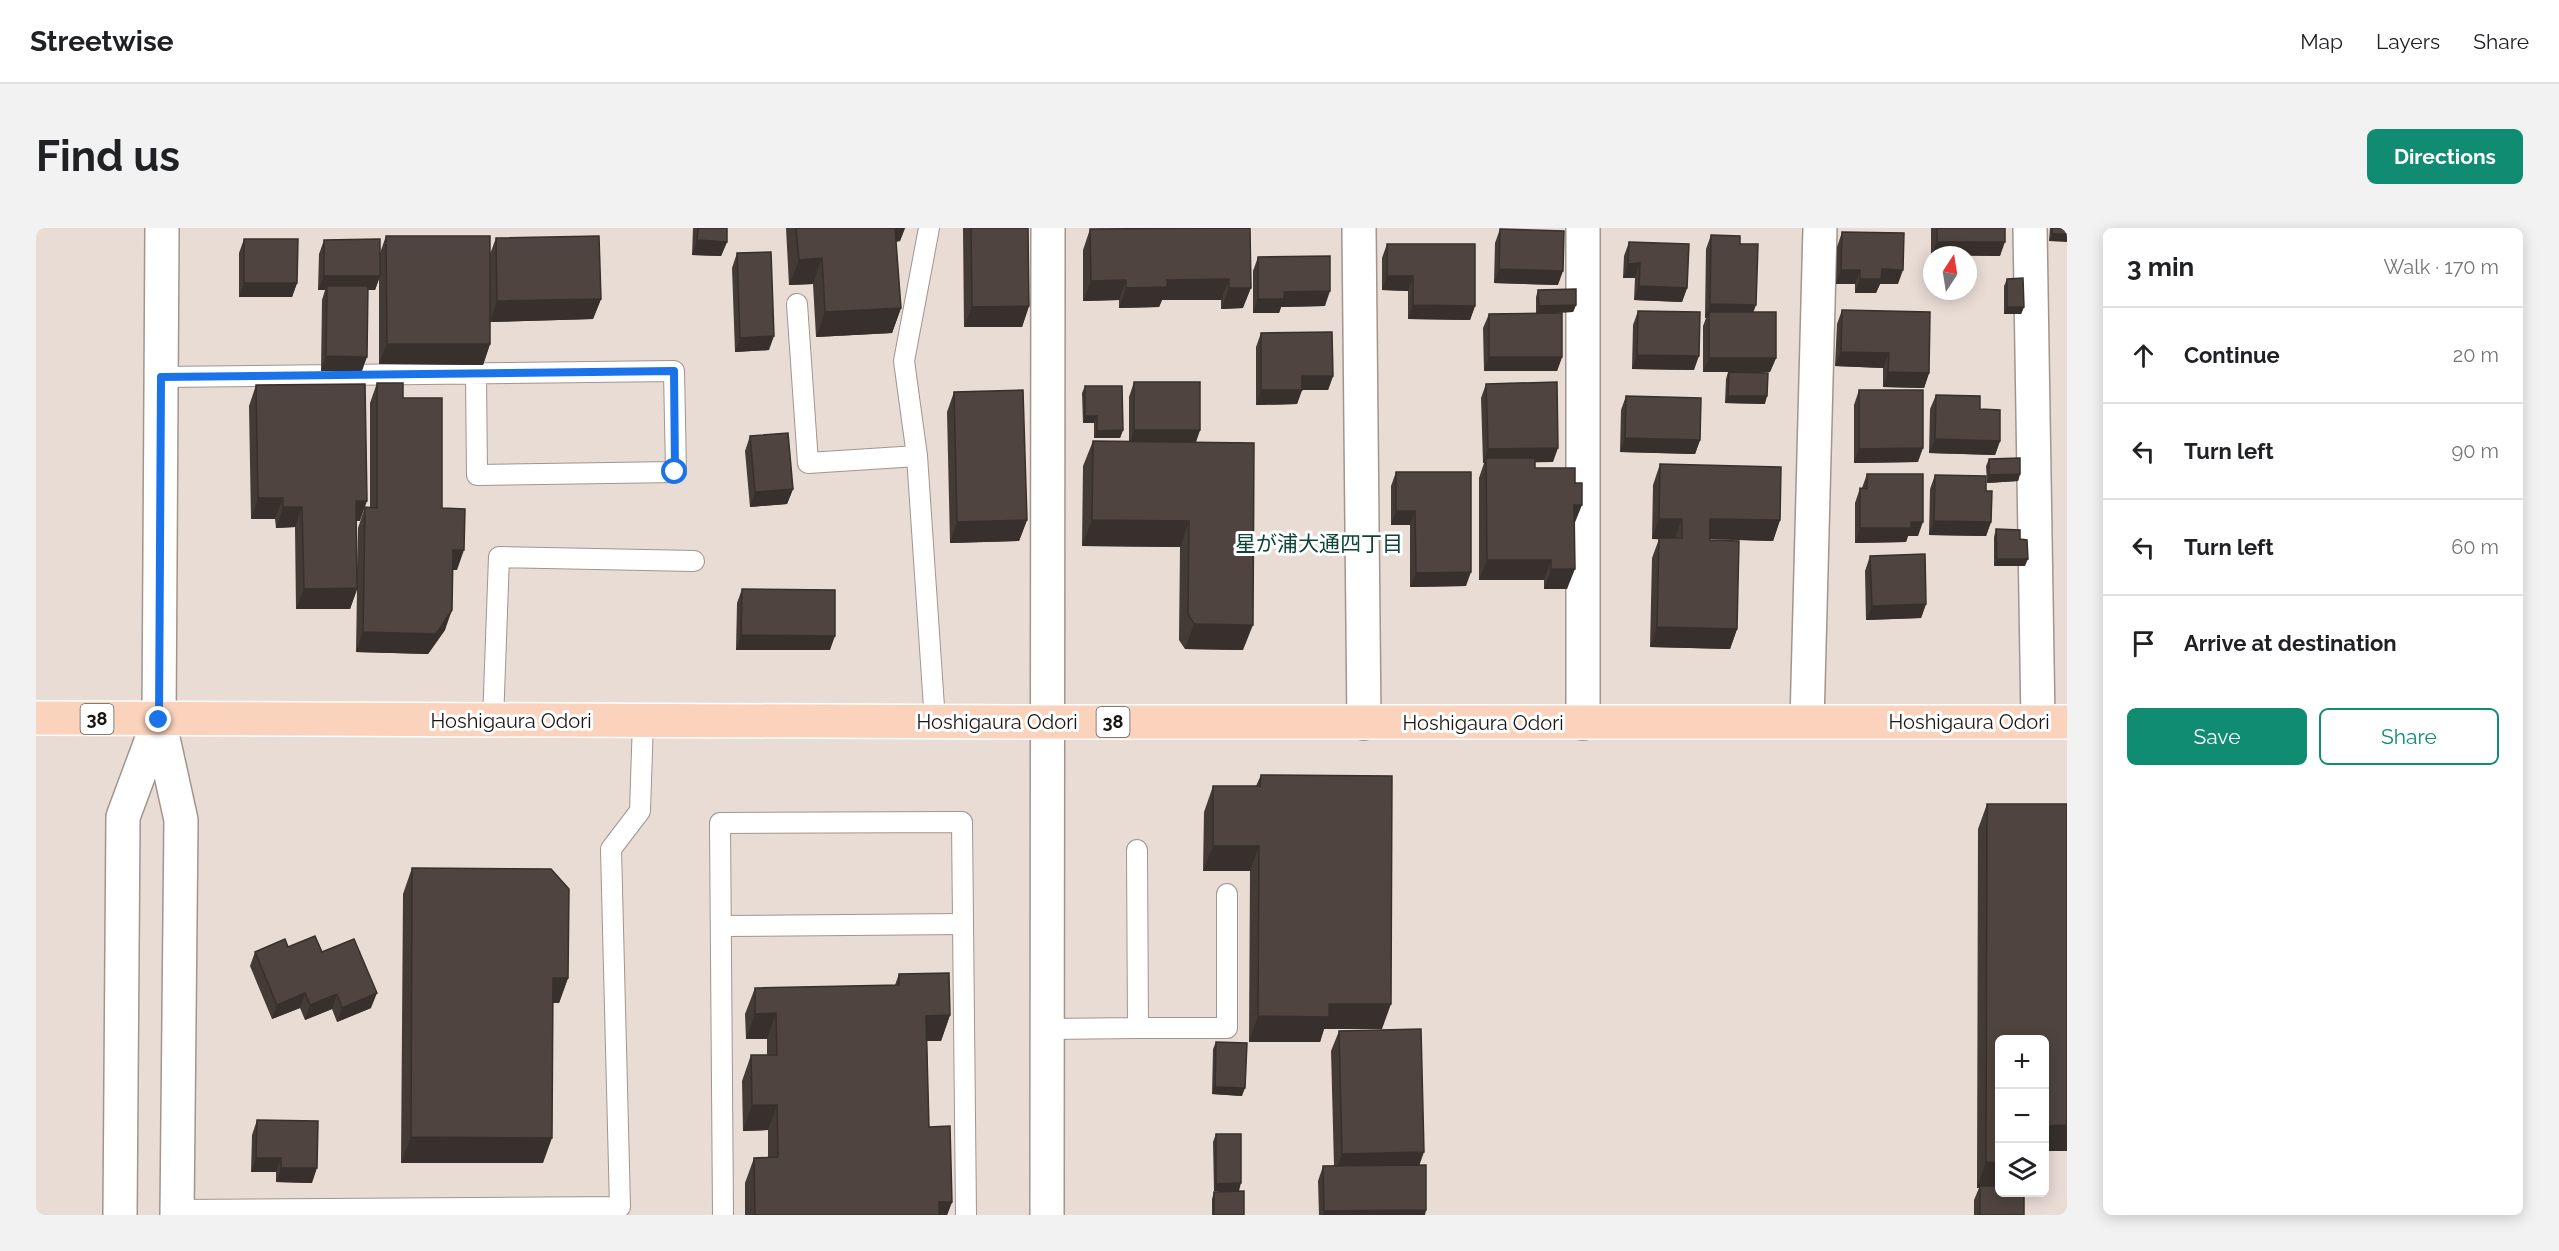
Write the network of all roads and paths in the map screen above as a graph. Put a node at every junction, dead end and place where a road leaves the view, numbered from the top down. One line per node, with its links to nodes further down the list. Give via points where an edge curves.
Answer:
1 (162, 228): 10 (street)
2 (929, 228): 11 (lane, via 904,361)
3 (1048, 228): 18 (street)
4 (1359, 228): 21 (street)
5 (1582, 228): 22 (street)
6 (1820, 228): 19 (street)
7 (2030, 228): 20 (street)
8 (796, 304): 11 (lane, via 808,463)
9 (476, 374): 9 (lane, via 674,371 675,472 477,475); 10 (lane)
10 (161, 377): 14 (street)
11 (917, 456): 17 (lane)
12 (694, 561): 15 (lane, via 499,557)
13 (36, 718): 14 (highway, Hoshigaura Odori / 38)
14 (159, 720): 15 (highway, Hoshigaura Odori / 38); 29 (street, via 180,820); 30 (street, via 123,817 121,833)
15 (493, 721): 16 (highway, Hoshigaura Odori / 38)
16 (643, 721): 17 (highway, Hoshigaura Odori / 38); 29 (lane, via 640,811 611,849 620,1207)
17 (935, 722): 18 (highway, Hoshigaura Odori / 38)
18 (1047, 722): 21 (highway, Hoshigaura Odori / 38); 28 (street)
19 (1807, 722): 20 (highway, Hoshigaura Odori / 38); 22 (highway, Hoshigaura Odori / 38)
20 (2053, 722)
21 (1364, 723): 22 (highway, Hoshigaura Odori / 38)
22 (1583, 723)
23 (1137, 850): 27 (lane)
24 (1227, 894): 27 (lane, via 1227,1028)
25 (963, 924): 26 (lane); 26 (lane, via 962,822 720,823); 32 (lane)
26 (722, 926): 31 (lane)
27 (1138, 1028): 28 (lane)
28 (1047, 1029): 33 (street)
29 (177, 1213)
30 (120, 1215)
31 (723, 1215)
32 (966, 1215)
33 (1047, 1215)

